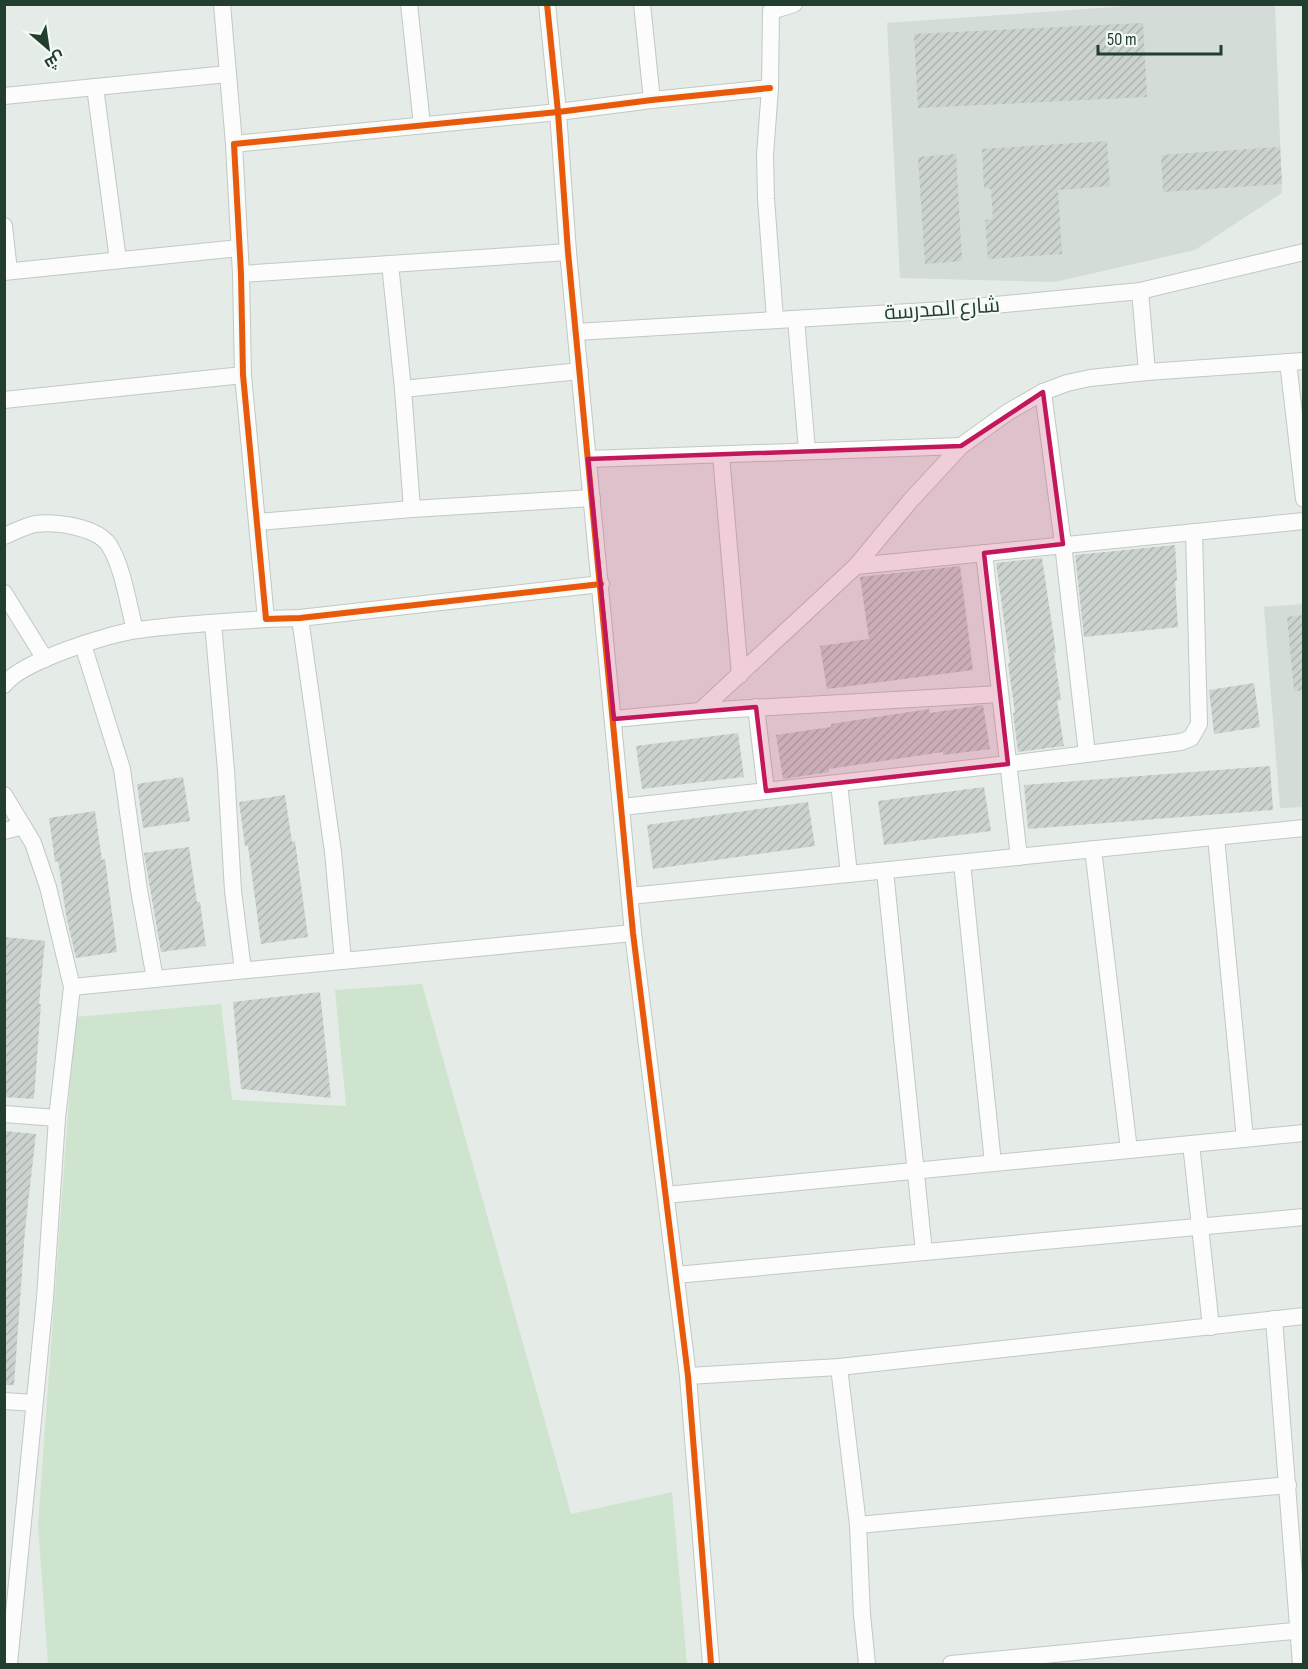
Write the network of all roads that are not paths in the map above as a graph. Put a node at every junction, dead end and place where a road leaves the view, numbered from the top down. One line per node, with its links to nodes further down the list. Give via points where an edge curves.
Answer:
1 (222, 4): 7 (street)
2 (409, 4): 13 (street)
3 (548, 4): 12 (street)
4 (642, 4): 11 (street)
5 (794, 4): 6 (street)
6 (770, 8): 9 (street)
7 (228, 74): 8 (street); 14 (street)
8 (95, 87): 10 (street); 19 (street)
9 (770, 88): 11 (street); 24 (street, via 765,155)
10 (4, 96)
11 (652, 100): 12 (street)
12 (558, 112): 13 (street); 17 (street)
13 (422, 125): 14 (street)
14 (234, 144): 16 (street)
15 (4, 226): 21 (street)
16 (239, 248): 19 (street); 22 (street)
17 (568, 252): 20 (street); 26 (street)
18 (1304, 252): 23 (street, شارع المدرسة)
19 (118, 260): 21 (street)
20 (390, 264): 22 (street); 31 (street)
21 (7, 272)
22 (241, 274): 30 (street)
23 (1140, 291): 25 (street, شارع المدرسة, via 944,310); 29 (street)
24 (775, 319): 25 (street, شارع المدرسة); 26 (street, شارع المدرسة)
25 (796, 319): 35 (street)
26 (576, 332): 28 (street)
27 (1296, 361): 29 (street); 39 (street)
28 (580, 371): 31 (street); 37 (street)
29 (1147, 372): 32 (street, via 1090,378)
30 (243, 375): 33 (street); 42 (street)
31 (403, 389): 40 (street)
32 (1043, 392): 34 (street); 45 (street)
33 (4, 400)
34 (961, 446): 35 (street); 47 (street)
35 (807, 451): 36 (street)
36 (721, 455): 37 (street); 56 (street)
37 (588, 459): 38 (street)
38 (592, 498): 40 (street); 48 (street)
39 (1304, 499)
40 (412, 509): 42 (street)
41 (1304, 521): 43 (street)
42 (258, 522): 51 (street)
43 (1194, 532): 45 (street); 62 (street, via 1197,731 1181,742)
44 (4, 536): 53 (street, via 34,524 61,524 94,532 108,543 117,562)
45 (1063, 544): 46 (street); 62 (street)
46 (984, 553): 47 (street); 58 (street)
47 (856, 566): 56 (street)
48 (601, 584): 50 (street); 61 (street)
49 (4, 593): 55 (street)
50 (300, 618): 51 (street); 79 (street, via 333,852)
51 (266, 619): 52 (street)
52 (213, 623): 53 (street); 80 (street, via 233,891)
53 (135, 630): 54 (street)
54 (83, 645): 55 (street); 81 (street, via 122,769)
55 (45, 659): 57 (street)
56 (740, 675): 60 (street)
57 (4, 685)
58 (1000, 694): 59 (street); 63 (street)
59 (756, 707): 60 (street); 65 (street)
60 (700, 711): 61 (street)
61 (614, 719): 67 (street)
62 (1087, 754): 63 (street)
63 (1008, 764): 64 (street); 73 (street)
64 (839, 783): 65 (street); 76 (street)
65 (766, 791): 67 (street)
66 (4, 795): 68 (street)
67 (622, 807): 77 (street)
68 (23, 826): 70 (street); 82 (street, via 48,887)
69 (1304, 828): 71 (street)
70 (4, 831)
71 (1216, 837): 72 (street); 86 (street)
72 (1093, 849): 73 (street); 88 (street)
73 (1018, 857): 74 (street)
74 (962, 863): 75 (street); 89 (street)
75 (885, 871): 76 (street); 90 (street)
76 (849, 874): 77 (street)
77 (630, 896): 78 (street)
78 (633, 933): 79 (street); 91 (street)
79 (343, 961): 80 (street)
80 (243, 970): 81 (street)
81 (155, 979): 82 (street)
82 (72, 987): 84 (street)
83 (4, 1114): 84 (street)
84 (57, 1118): 102 (street)
85 (1304, 1133): 86 (street)
86 (1245, 1138): 87 (street)
87 (1191, 1144): 88 (street); 93 (street)
88 (1129, 1150): 89 (street)
89 (993, 1163): 90 (street)
90 (917, 1170): 91 (street); 94 (street)
91 (666, 1195): 95 (street)
92 (1304, 1217): 93 (street)
93 (1200, 1227): 94 (street); 98 (street)
94 (924, 1252): 95 (street)
95 (676, 1275): 100 (street)
96 (1304, 1316): 97 (street)
97 (1274, 1319): 98 (street); 103 (street)
98 (1211, 1327): 99 (street)
99 (839, 1367): 100 (street); 104 (street)
100 (688, 1376): 108 (street)
101 (4, 1401): 102 (street)
102 (34, 1403): 106 (street)
103 (1288, 1485): 104 (street); 105 (street)
104 (858, 1525): 109 (street)
105 (1301, 1630): 110 (street); 111 (street)
106 (8, 1637): 107 (street)
107 (9, 1665)
108 (711, 1665)
109 (867, 1665)
110 (951, 1665)
111 (1301, 1665)

